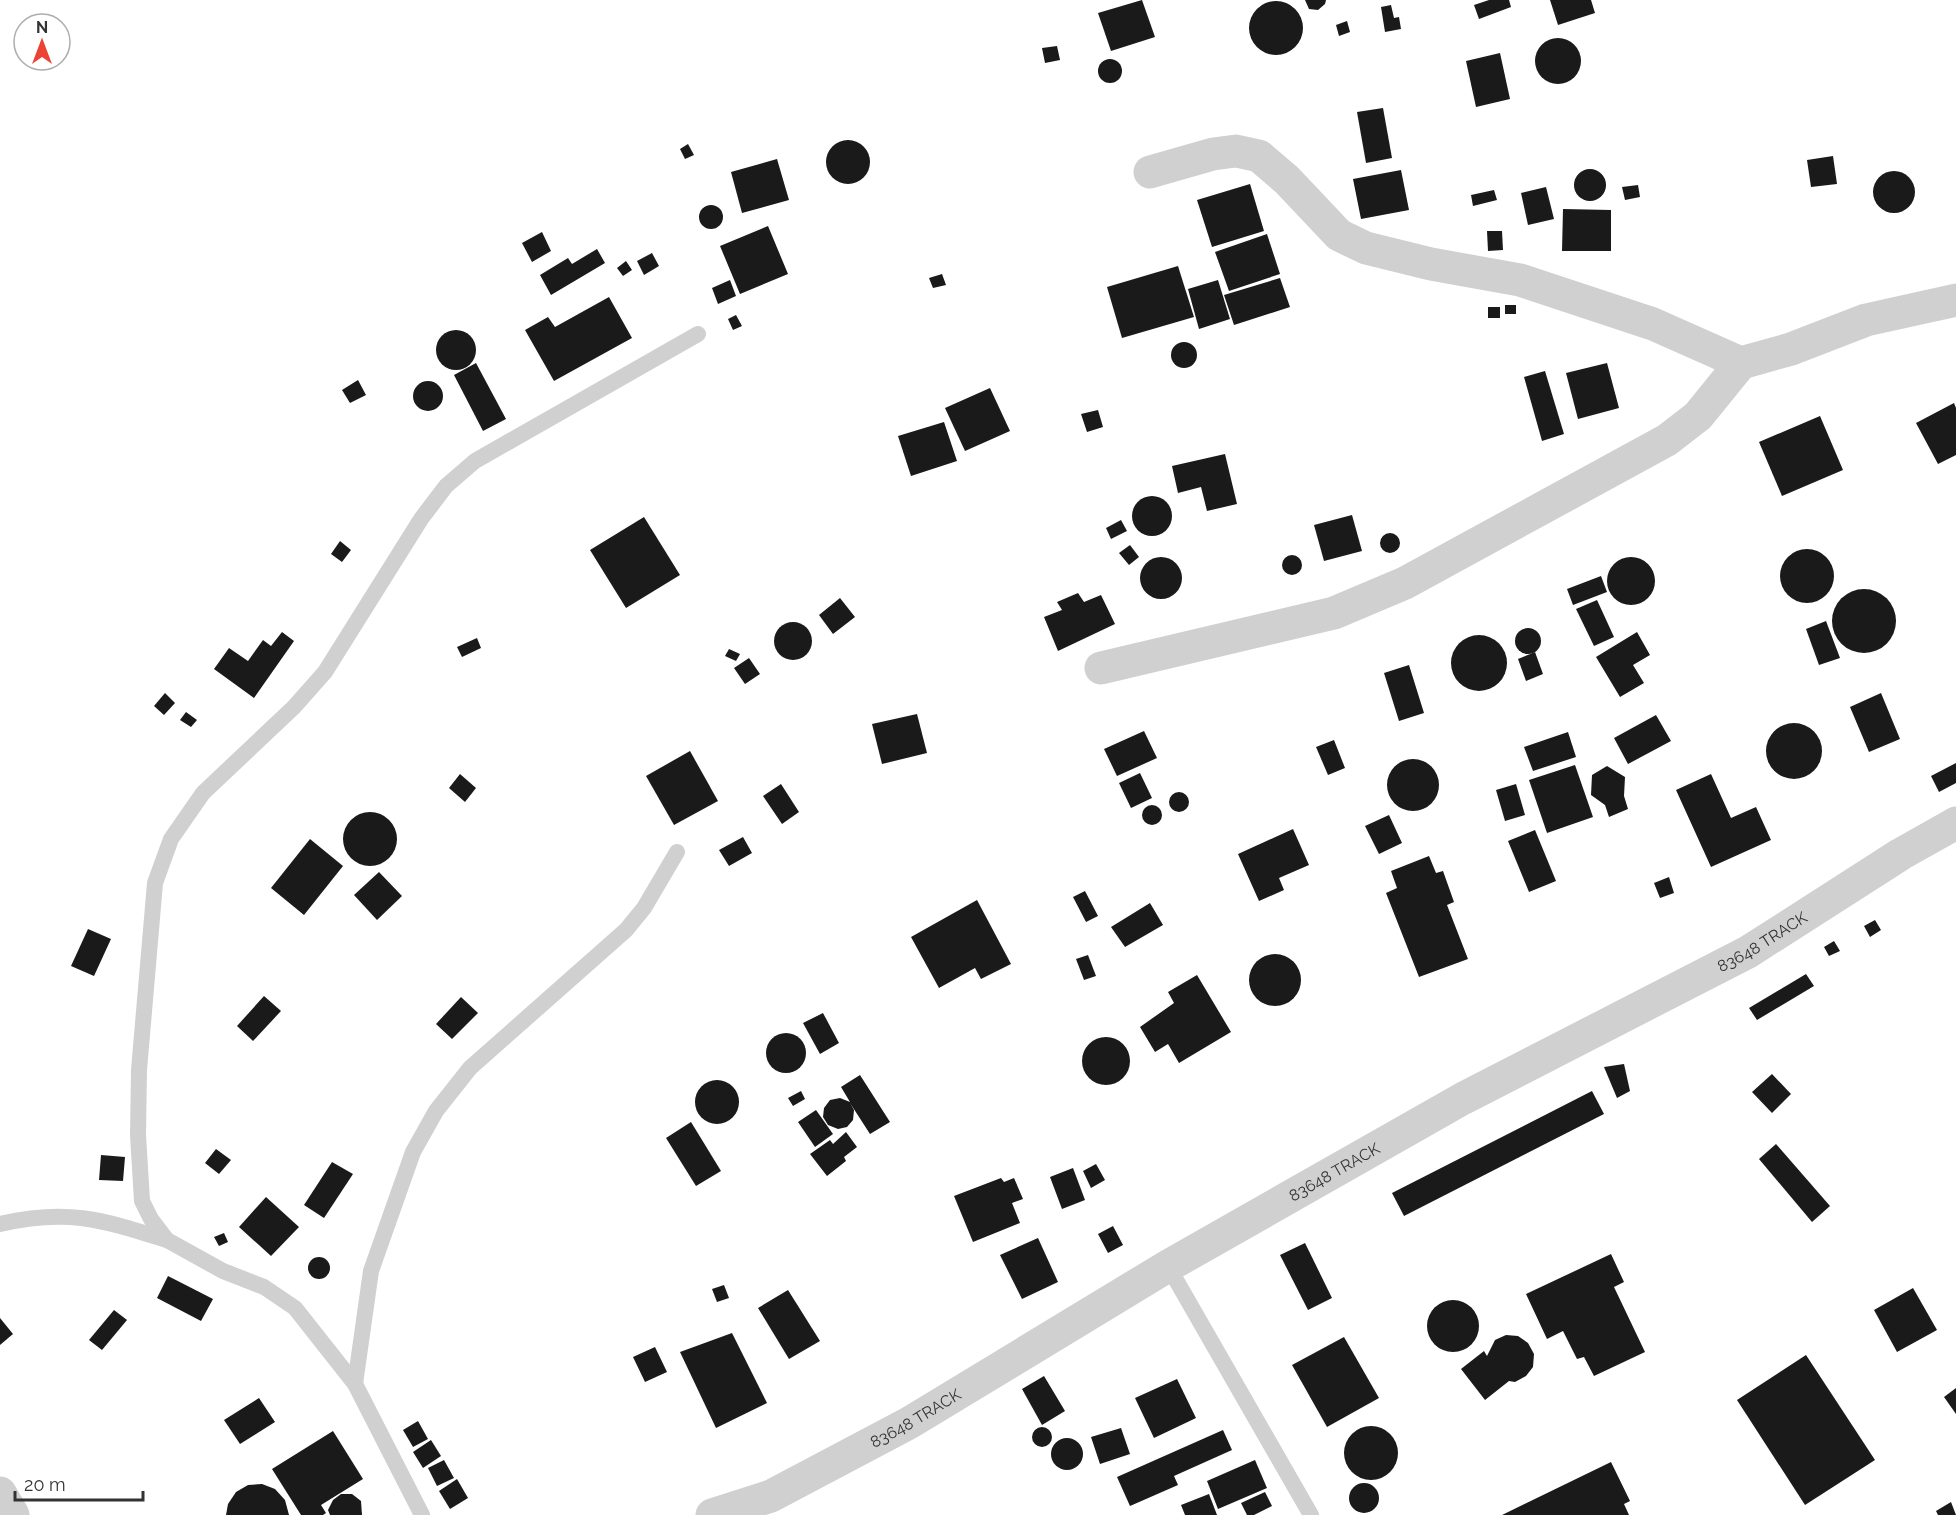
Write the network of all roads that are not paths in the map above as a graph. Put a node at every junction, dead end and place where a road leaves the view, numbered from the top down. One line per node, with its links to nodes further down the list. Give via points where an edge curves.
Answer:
1 (1150, 172): 4 (street, via 1213,154 1236,151 1259,156 1339,235 1366,248 1520,280 1653,324)
2 (1956, 300): 4 (street, via 1866,320 1791,349)
3 (698, 334): 9 (lane, via 475,461 446,486 325,672 294,708 203,793 171,839 155,883 138,1113 142,1201)
4 (1741, 363): 5 (street, via 1698,416 1668,440 1406,583 1334,613)
5 (1101, 668)
6 (1956, 823): 10 (street, 83648 TRACK, via 1748,951 1462,1099)
7 (676, 852): 11 (lane, via 644,908 626,930 470,1068 436,1111 413,1152 370,1271)
8 (0, 1224): 9 (lane, via 53,1215 84,1216)
9 (167, 1240): 11 (lane, via 223,1271 264,1287 295,1308)
10 (1168, 1266): 15 (street, 83648 TRACK, via 909,1423 771,1496); 16 (lane)
11 (355, 1384): 14 (lane)
12 (0, 1493): 13 (street)
13 (13, 1515)
14 (422, 1515)
15 (712, 1515)
16 (1311, 1515)

